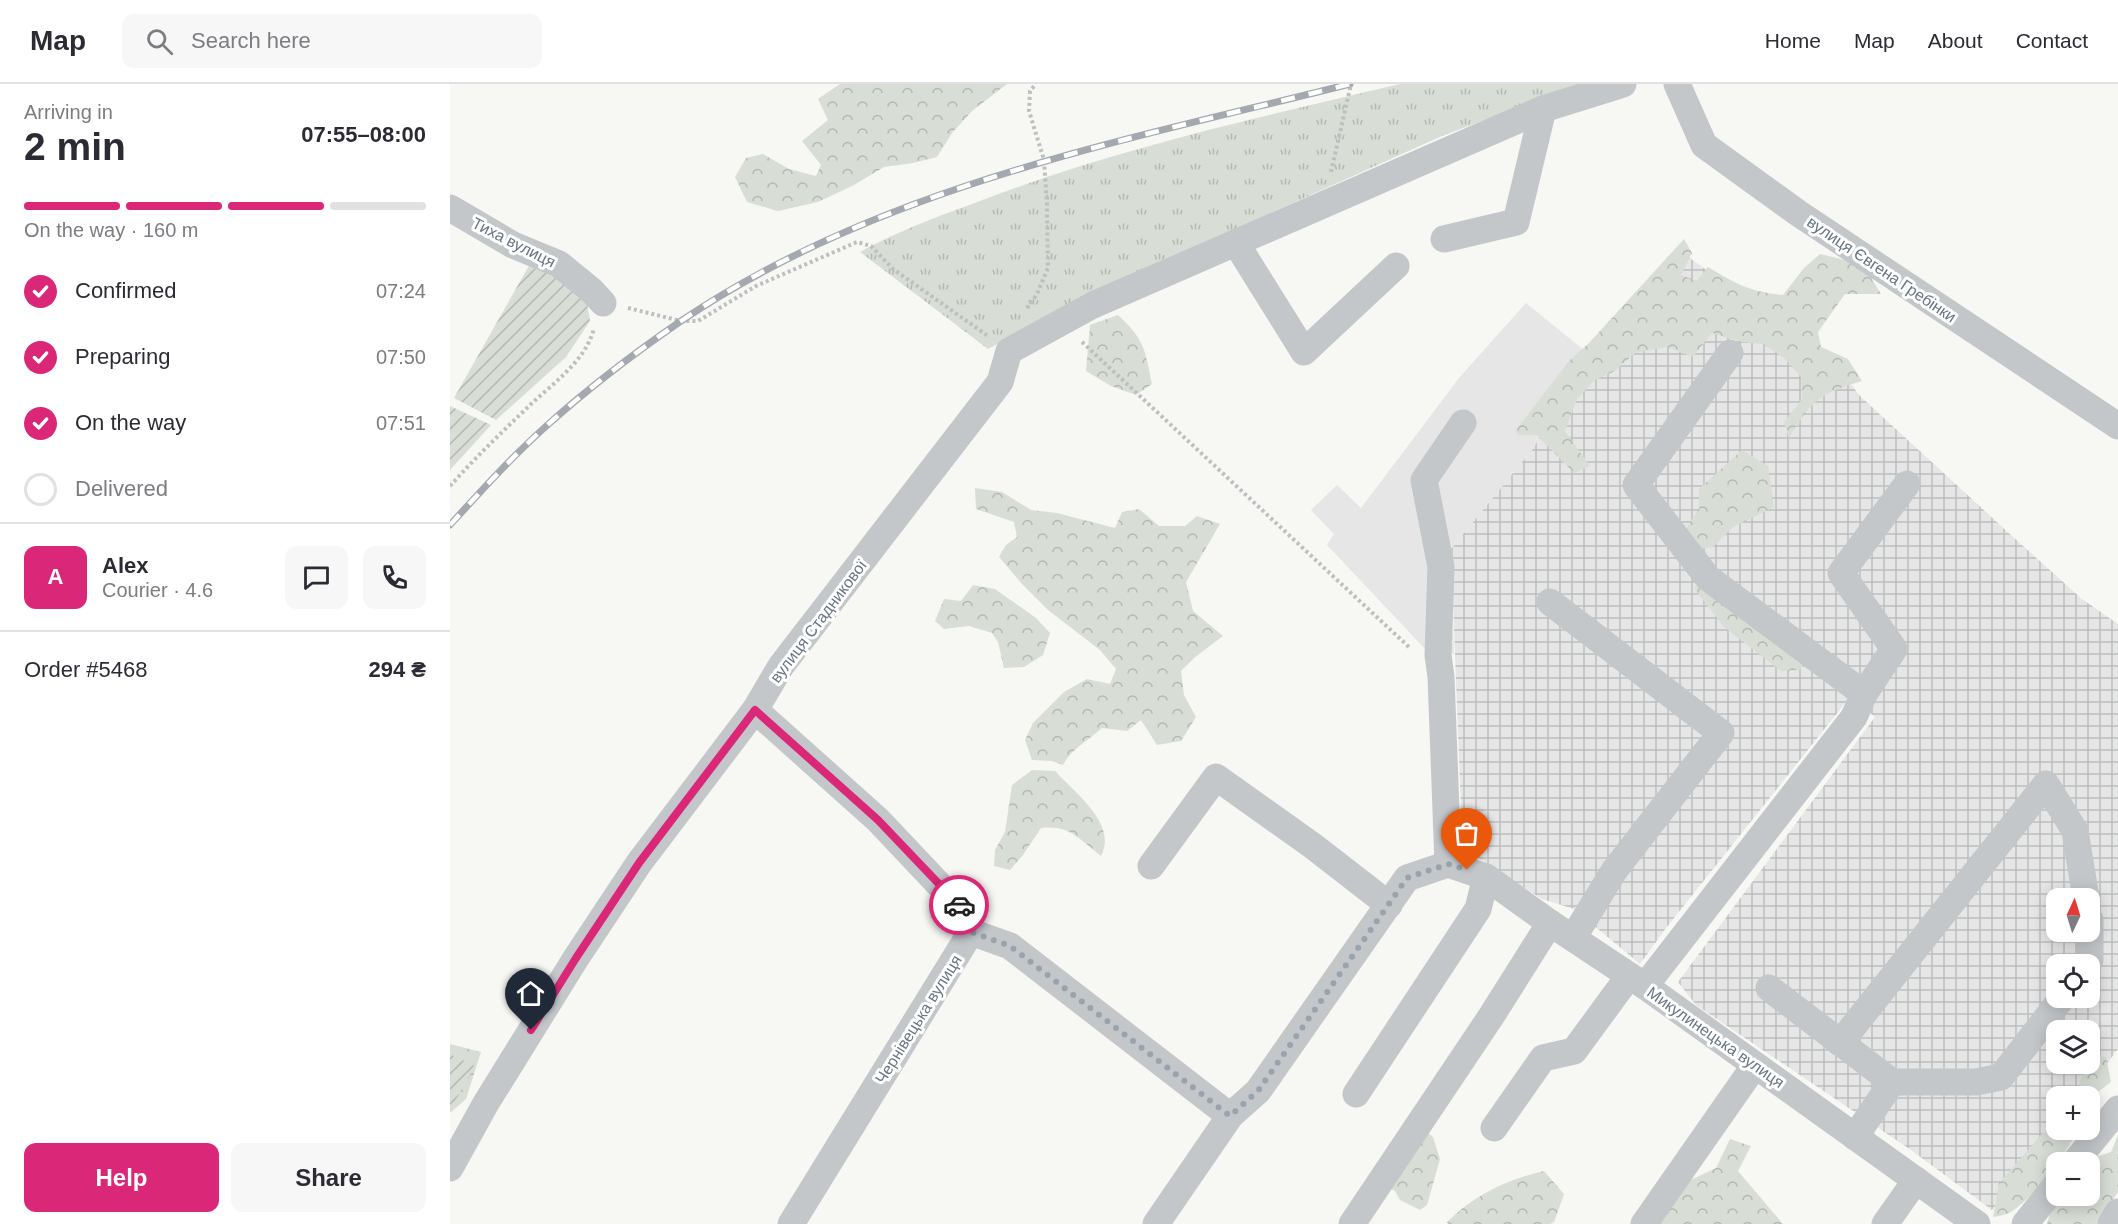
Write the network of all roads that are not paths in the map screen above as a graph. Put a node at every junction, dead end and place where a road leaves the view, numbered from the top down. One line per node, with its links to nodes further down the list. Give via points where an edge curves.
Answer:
1 (1623, 84): 3 (street)
2 (1677, 84): 11 (street, вулиця Євгена Гребінки, via 1704,145 1798,213)
3 (1543, 110): 5 (street, via 1516,222); 6 (street)
4 (450, 208): 8 (street, Тиха вулиця, via 513,245 559,264)
5 (1444, 239)
6 (1236, 243): 7 (street, via 1304,352); 15 (street, вулиця Стадникової, via 1093,305 1009,351 1000,382 781,666)
7 (1396, 266)
8 (603, 303)
9 (1730, 353): 14 (street, via 1636,485 1707,578)
10 (1463, 423): 16 (street, via 1424,480 1441,567 1438,655)
11 (2118, 426)
12 (1907, 484): 14 (street, via 1841,573 1894,649)
13 (1550, 602): 23 (street, via 1721,733 1614,871)
14 (1864, 694): 24 (street, via 1854,717)
15 (755, 710): 22 (street, via 878,820 963,910); 36 (street, вулиця Стадникової, via 639,863 486,1103)
16 (1448, 864): 18 (street, Микулинецька вулиця); 20 (street, via 1407,878)
17 (1151, 866): 20 (street, via 1216,777)
18 (1486, 877): 21 (street, Микулинецька вулиця); 30 (street, via 1478,909)
19 (2084, 888): 27 (street, via 2075,831 2046,784)
20 (1389, 905): 32 (street, via 1258,1091)
21 (1550, 923): 23 (street, Микулинецька вулиця); 42 (street)
22 (971, 932): 32 (street, via 1010,946); 40 (street, Чернівецька вулиця)
23 (1573, 938): 24 (street, Микулинецька вулиця)
24 (1637, 981): 28 (street, Микулинецька вулиця); 33 (street, via 1574,1051 1543,1058)
25 (1769, 988): 27 (street)
26 (2054, 1008): 29 (street, via 2001,1077 1976,1082)
27 (1840, 1043): 29 (street)
28 (1755, 1065): 34 (street, Микулинецька вулиця); 43 (street)
29 (1892, 1082): 34 (street)
30 (1356, 1094)
31 (2118, 1109): 35 (street)
32 (1230, 1116): 41 (street)
33 (1494, 1128)
34 (1855, 1137): 37 (street, Микулинецька вулиця)
35 (2083, 1152)
36 (450, 1168)
37 (1916, 1180): 44 (street); 45 (street, Микулинецька вулиця)
38 (2046, 1198): 46 (street)
39 (2118, 1212): 47 (street)
40 (791, 1224)
41 (1156, 1224)
42 (1352, 1224)
43 (1644, 1224)
44 (1886, 1224)
45 (1977, 1224)
46 (2025, 1224)
47 (2110, 1224)

